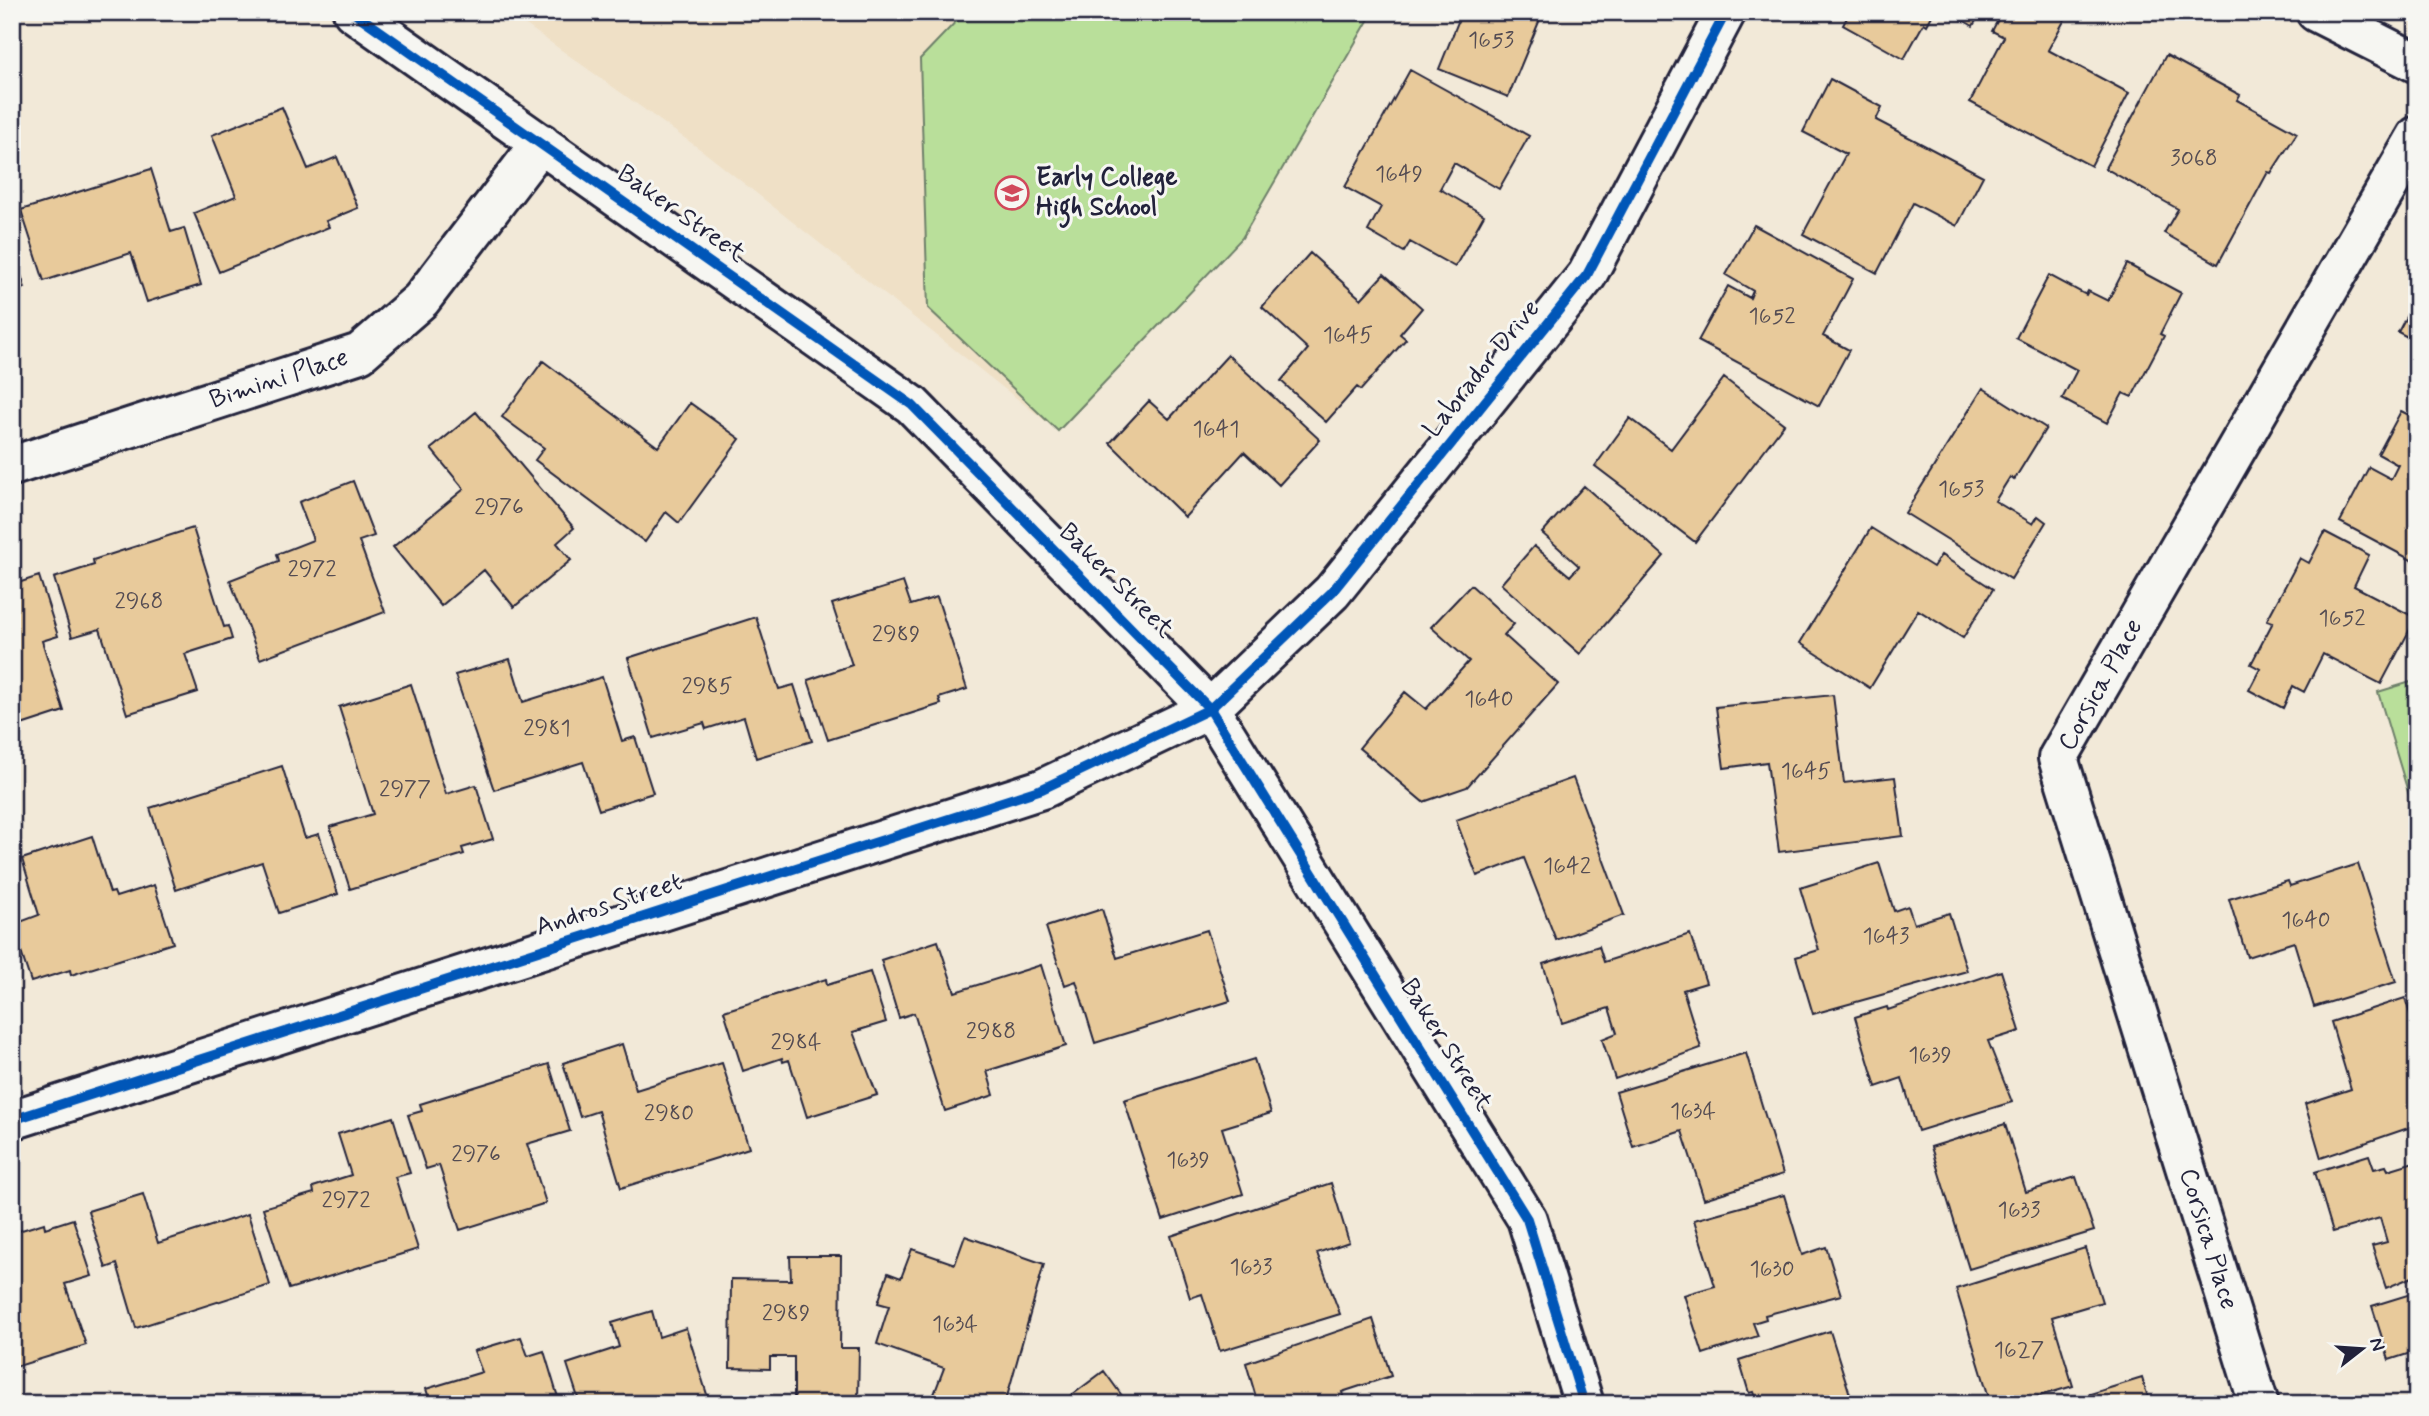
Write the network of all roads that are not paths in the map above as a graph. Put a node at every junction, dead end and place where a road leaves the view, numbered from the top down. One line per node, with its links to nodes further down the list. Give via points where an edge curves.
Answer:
1 (354, 12): 6 (street, Baker Street)
2 (1726, 12): 8 (street, Labrador Drive, via 1587,275 1332,592)
3 (2316, 12): 4 (street)
4 (2417, 63)
5 (2417, 136): 11 (street, Corsica Place, via 2058,758)
6 (541, 143): 7 (street, Bimini Place, via 421,300 360,353); 8 (street, Baker Street, via 912,405)
7 (12, 466)
8 (1210, 709): 9 (street, Andros Street, via 1042,789); 10 (street, Baker Street, via 1527,1219)
9 (12, 1120)
10 (1584, 1404)
11 (2259, 1404)

